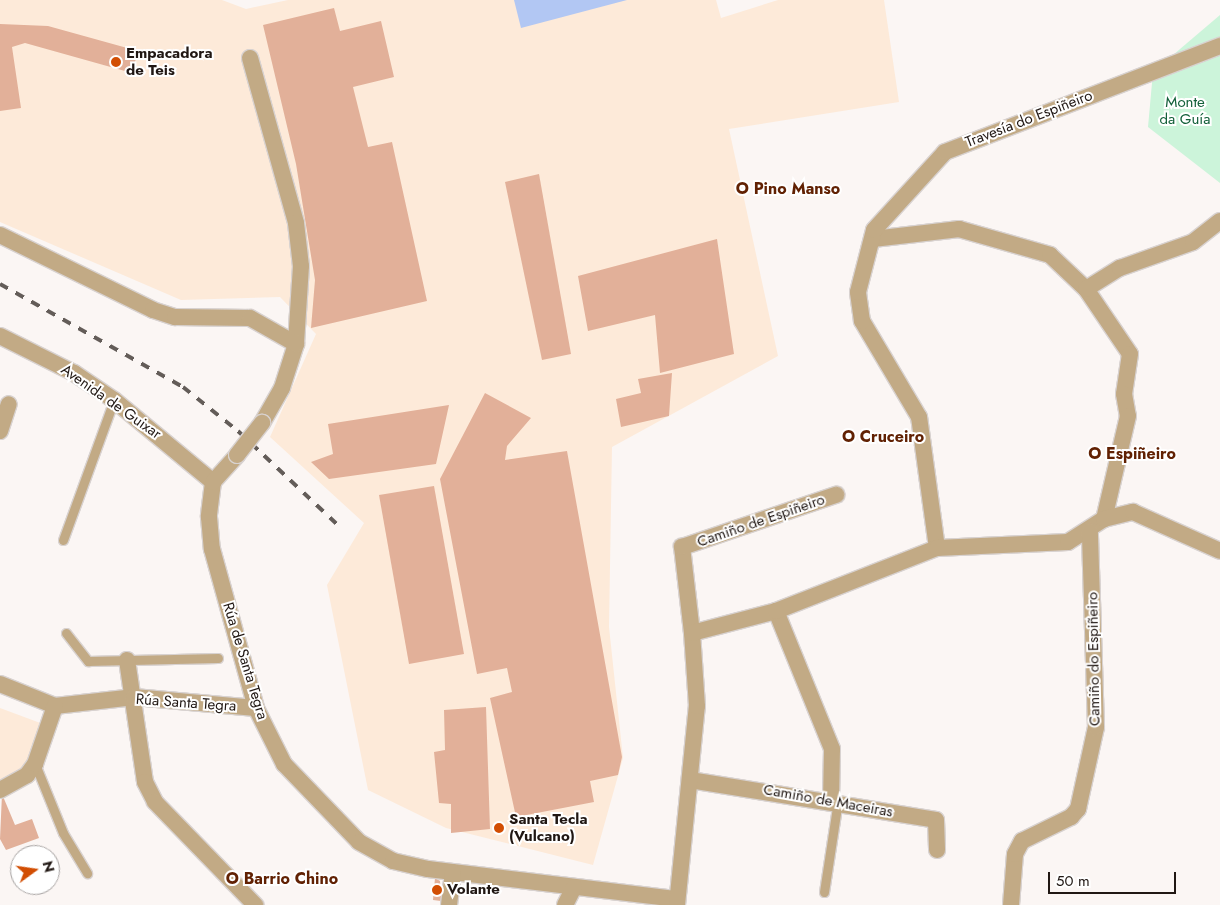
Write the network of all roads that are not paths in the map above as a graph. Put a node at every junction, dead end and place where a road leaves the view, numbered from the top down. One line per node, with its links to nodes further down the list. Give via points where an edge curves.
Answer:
1 (1220, 46): 5 (street, Travesía do Espiñeiro, via 945,152 874,230)
2 (250, 58): 8 (street, via 296,223 302,301)
3 (1220, 221): 6 (street, via 1193,242 1120,268)
4 (0, 235): 8 (street, via 154,310 175,317 250,318)
5 (873, 239): 6 (street, via 959,229 1050,255); 17 (street, Travesía do Espiñeiro, via 858,292 862,321 919,417)
6 (1086, 289): 14 (street, via 1130,354 1124,394 1128,416)
7 (0, 336): 9 (street, Avenida de Guixar, via 74,372)
8 (296, 344): 12 (street, bridge, via 282,388 262,423)
9 (114, 400): 12 (street, Avenida de Guixar); 16 (lane)
10 (9, 404): 11 (street)
11 (0, 431)
12 (213, 482): 27 (street, Rúa de Santa Tegra, via 209,517 212,548)
13 (836, 495): 21 (street, Camiño de Espiñeiro, via 682,547)
14 (1104, 519): 15 (street); 18 (street, via 1133,512)
15 (1090, 531): 17 (street, via 1068,542); 41 (street, Camiño do Espiñeiro, via 1096,728 1078,809 1071,817 1022,841 1015,854)
16 (63, 540)
17 (936, 548): 19 (street)
18 (1220, 551)
19 (776, 611): 21 (street); 31 (street, via 832,749)
20 (66, 633): 23 (lane, via 88,661)
21 (692, 633): 29 (street, via 697,706)
22 (218, 658): 23 (lane)
23 (127, 660): 25 (street)
24 (0, 684): 26 (street, Rúa Santa Tegra)
25 (134, 698): 26 (street, Rúa Santa Tegra); 27 (street, Rúa Santa Tegra); 38 (street, via 145,782 155,802)
26 (55, 706): 28 (street)
27 (256, 708): 33 (street, Rúa de Santa Tegra, via 284,764 359,842 393,861)
28 (35, 764): 30 (street, via 27,775); 34 (lane, via 63,833)
29 (690, 780): 31 (street, Camiño de Maceiras); 37 (street)
30 (0, 790)
31 (834, 801): 32 (street, Camiño de Maceiras, via 936,820); 36 (lane)
32 (937, 850)
33 (453, 872): 35 (street, Rúa de Santa Tegra); 39 (street)
34 (87, 873)
35 (574, 887): 37 (street, Rúa de Santa Tegra); 40 (street)
36 (824, 892)
37 (677, 902)
38 (255, 905)
39 (449, 905)
40 (565, 905)
41 (1011, 905)

